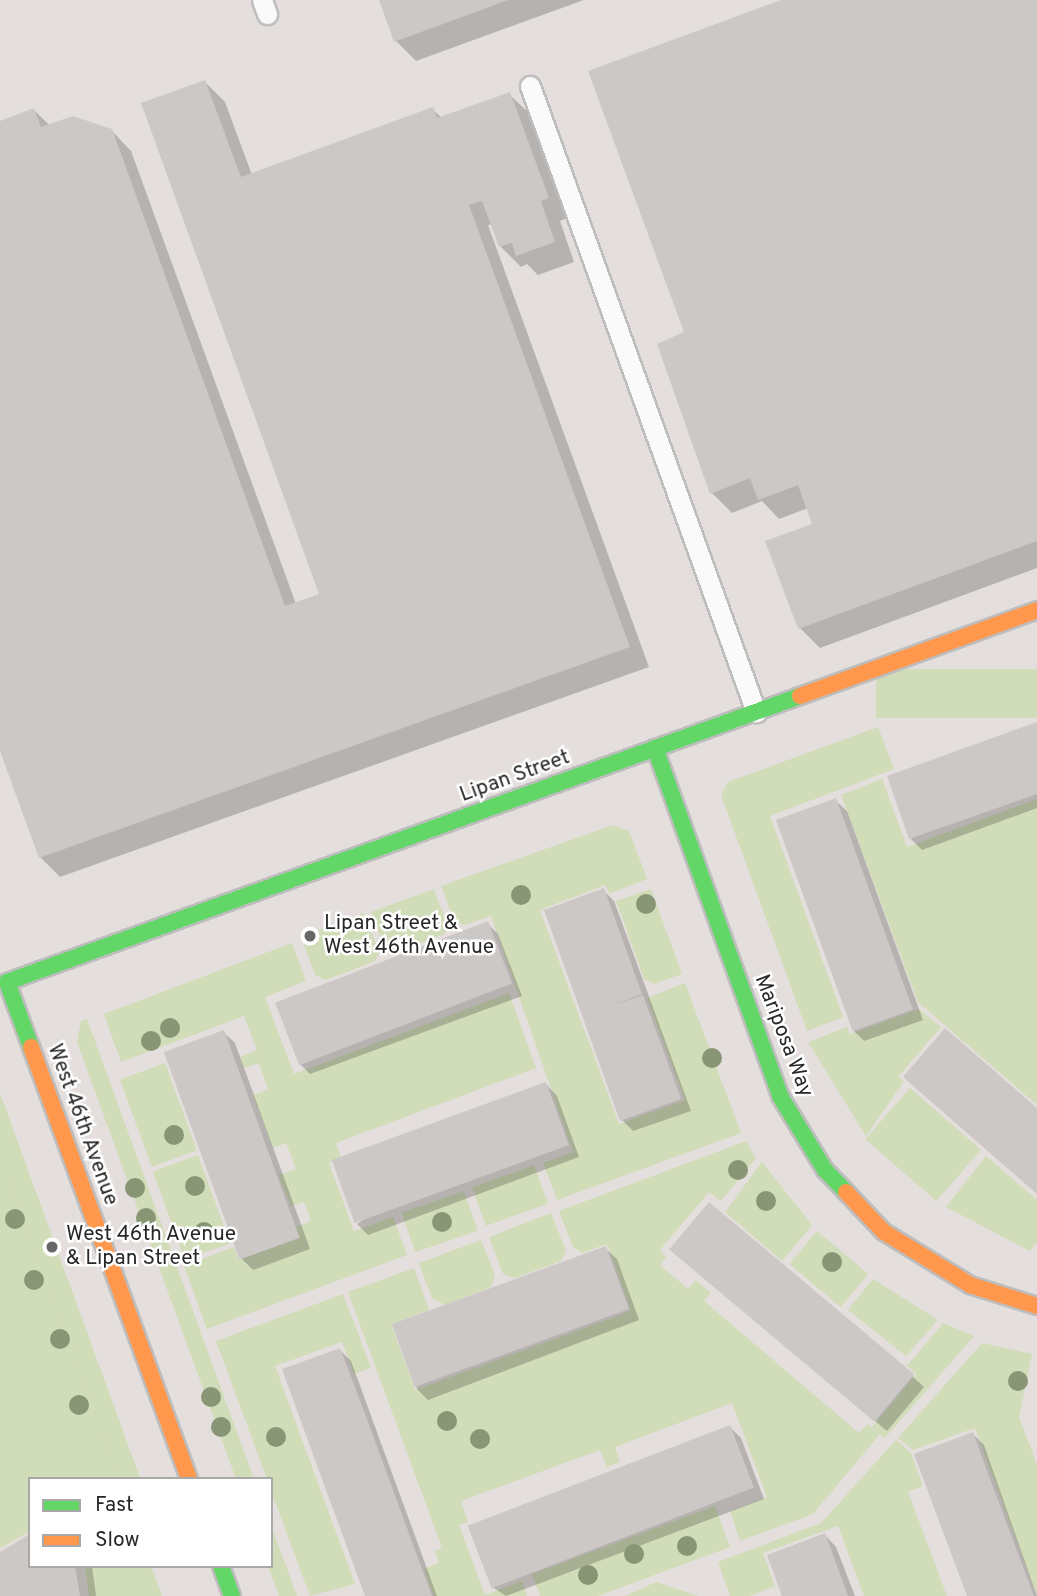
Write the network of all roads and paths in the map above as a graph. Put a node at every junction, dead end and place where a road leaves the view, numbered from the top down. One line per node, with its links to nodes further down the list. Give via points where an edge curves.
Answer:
1 (530, 86): 3 (lane)
2 (1037, 610): 3 (street, Lipan Street)
3 (756, 712): 4 (street, Lipan Street)
4 (655, 748): 5 (street, Lipan Street); 6 (street, Mariposa Way, via 780,1097 825,1170 884,1232 970,1285)
5 (7, 982): 7 (street, West 46th Avenue)
6 (1037, 1306)
7 (188, 1477)
8 (222, 1568): 9 (street)
9 (232, 1596)

